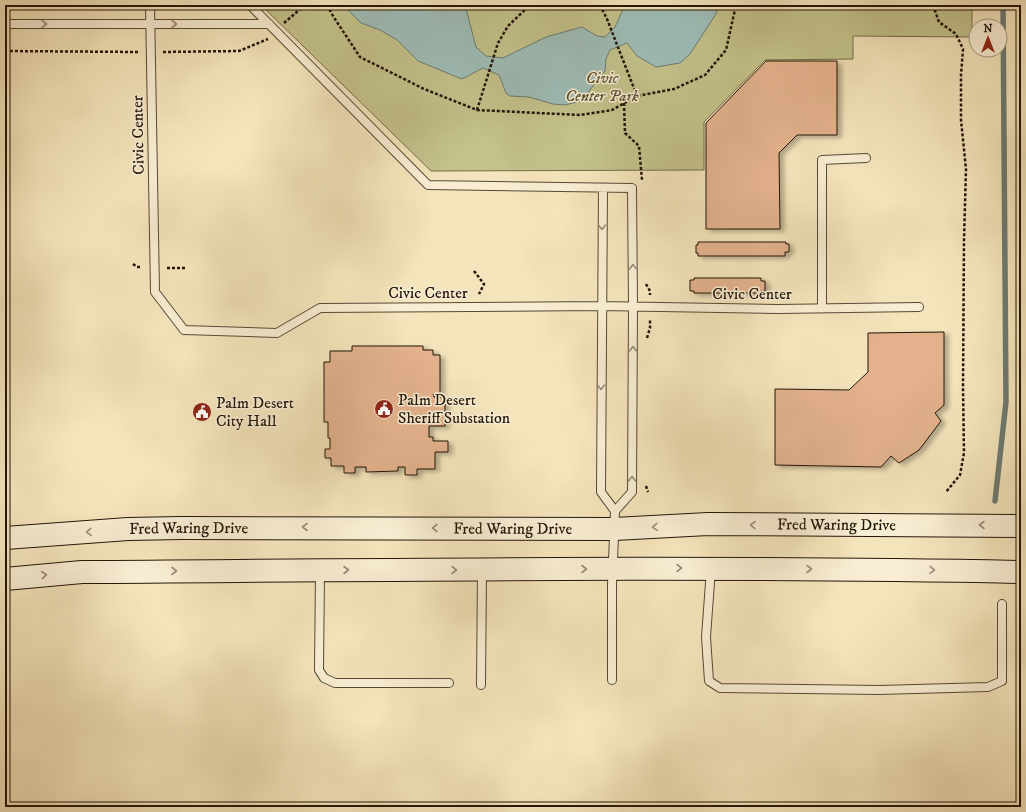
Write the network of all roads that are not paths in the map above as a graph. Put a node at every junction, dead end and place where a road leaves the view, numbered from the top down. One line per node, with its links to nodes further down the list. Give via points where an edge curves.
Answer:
1 (150, 5): 4 (lane, Civic Center)
2 (250, 5): 5 (lane)
3 (5, 24): 4 (lane, one-way to 4)
4 (150, 24): 5 (lane, one-way to 5); 8 (lane, Civic Center, via 155,292 184,330 277,333 320,308)
5 (269, 24): 7 (lane, via 428,185)
6 (866, 158): 11 (lane, via 822,160)
7 (603, 188): 8 (lane, one-way to 8); 9 (lane, one-way to 7, via 632,188)
8 (601, 306): 9 (lane, Civic Center); 12 (lane, one-way to 12, via 601,492)
9 (633, 306): 11 (lane, Civic Center); 12 (lane, one-way to 9, via 632,492)
10 (919, 307): 11 (lane, Civic Center)
11 (822, 308)
12 (614, 520): 13 (main road, Fred Waring Drive, one-way to 12, via 708,524); 14 (main road, Fred Waring Drive, one-way to 14, via 128,529); 16 (lane)
13 (1021, 526)
14 (5, 538)
15 (482, 569): 16 (main road, one-way to 16); 18 (main road, one-way to 15); 24 (lane)
16 (613, 569): 17 (main road, one-way to 17); 22 (lane)
17 (711, 569): 19 (main road, one-way to 19); 21 (lane, via 706,637 709,681 720,688 879,690 988,687 1002,681)
18 (320, 570): 20 (main road, one-way to 18, via 82,572); 23 (lane, via 319,670 324,678 335,683)
19 (1021, 572)
20 (5, 579)
21 (1002, 604)
22 (612, 680)
23 (449, 683)
24 (481, 685)

